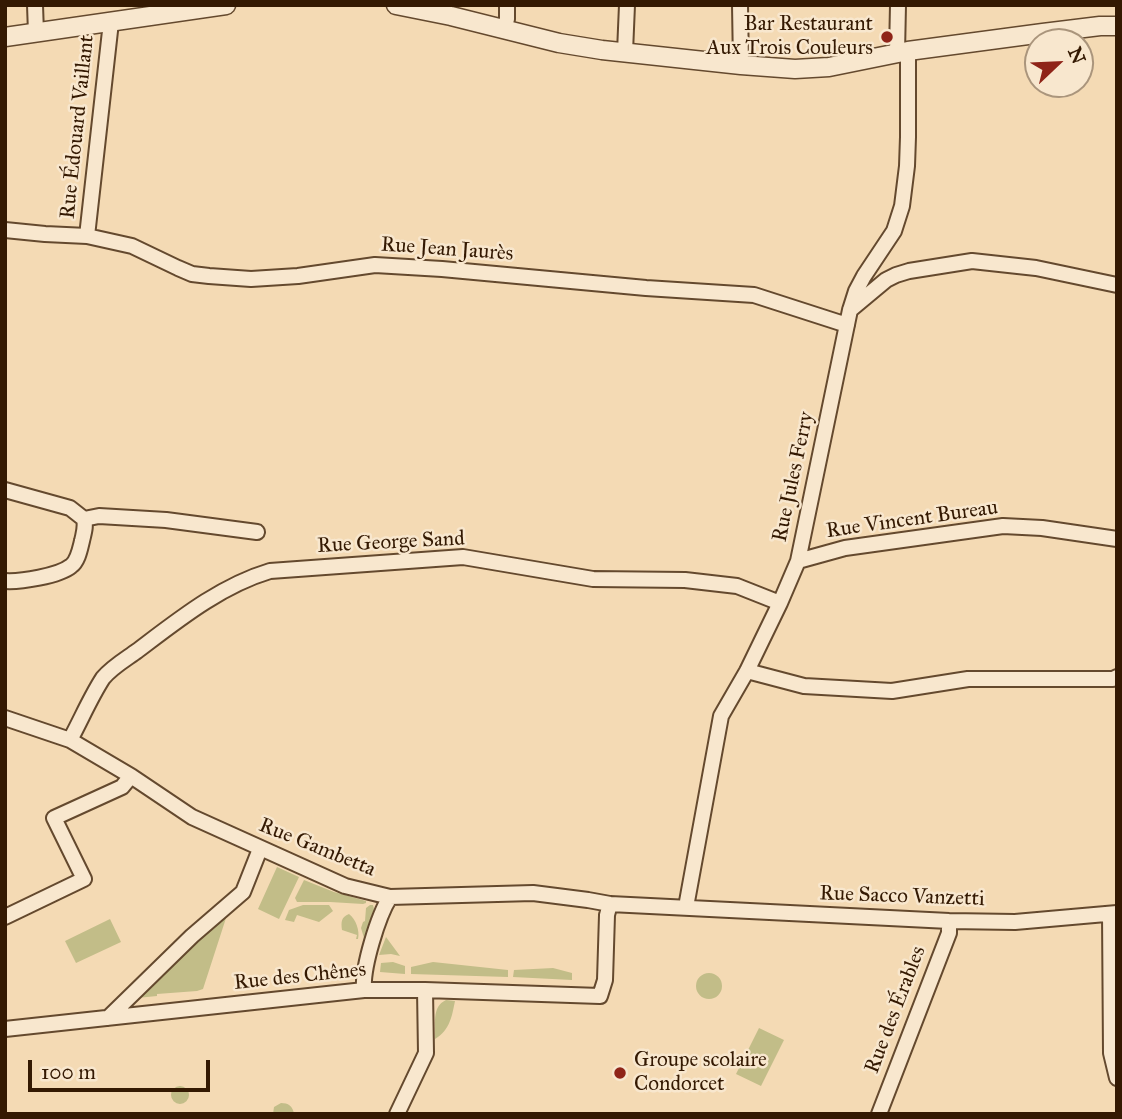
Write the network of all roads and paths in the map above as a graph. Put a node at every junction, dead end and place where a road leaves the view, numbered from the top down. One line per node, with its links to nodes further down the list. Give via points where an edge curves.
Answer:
1 (35, 5): 12 (street)
2 (226, 5): 8 (street)
3 (396, 5): 11 (street)
4 (507, 5): 11 (street)
5 (627, 5): 14 (street)
6 (740, 5): 16 (street)
7 (898, 5): 15 (street, Rue Jules Ferry)
8 (147, 11): 9 (street)
9 (111, 22): 12 (street); 18 (street, Rue Édouard Vaillant)
10 (1117, 26): 15 (street)
11 (503, 29): 14 (street)
12 (36, 33): 13 (street)
13 (5, 37)
14 (625, 52): 16 (street)
15 (902, 52): 16 (street, via 812,69); 20 (street, Rue Jules Ferry, via 908,136 902,206 894,230 860,284)
16 (741, 65)
17 (5, 229): 18 (street, Rue Jean Jaurès)
18 (87, 236): 21 (street, Rue Jean Jaurès, via 132,246 192,274 251,279 375,265 442,269 754,295)
19 (1117, 285): 20 (street, via 1036,268 972,261 896,275)
20 (850, 310): 21 (street, Rue Jules Ferry)
21 (848, 326): 26 (street, Rue Jules Ferry)
22 (5, 489): 23 (street, via 70,508)
23 (84, 519): 24 (street, via 166,520); 27 (street, via 72,566 32,579)
24 (257, 532)
25 (1117, 539): 26 (street, Rue Vincent Bureau, via 1003,526 845,548)
26 (798, 561): 28 (street, Rue Jules Ferry)
27 (5, 581)
28 (780, 603): 29 (street, Rue Jules Ferry); 32 (street, Rue George Sand, via 737,586 593,579 463,557 270,571 209,599 105,676)
29 (747, 671): 30 (street, via 804,685 892,691 968,679); 37 (street, Rue Jules Ferry, via 721,716)
30 (1117, 677)
31 (5, 718): 32 (street, Rue Gambetta)
32 (70, 740): 33 (street, Rue Gambetta)
33 (131, 775): 34 (street, Rue Gambetta, via 192,817); 39 (street, via 121,787 54,818 84,879)
34 (260, 849): 35 (street, Rue Gambetta, via 345,886); 43 (street, via 243,892)
35 (390, 897): 36 (street, Rue Gambetta, via 533,893); 41 (street, via 368,957)
36 (610, 905): 37 (street, Rue Gambetta); 42 (street, Rue des Chênes, via 600,996)
37 (686, 907): 40 (street, Rue Sacco Vanzetti)
38 (1113, 914): 40 (street, Rue Sacco Vanzetti, via 1015,922); 45 (street, via 1111,1053)
39 (5, 917)
40 (949, 921): 47 (street, Rue des Érables)
41 (364, 990): 42 (street, Rue des Chênes); 43 (street, Rue des Chênes)
42 (425, 990): 46 (street, via 426,1053)
43 (108, 1018): 44 (street, Rue des Chênes)
44 (5, 1029)
45 (1117, 1078)
46 (397, 1114)
47 (879, 1114)

